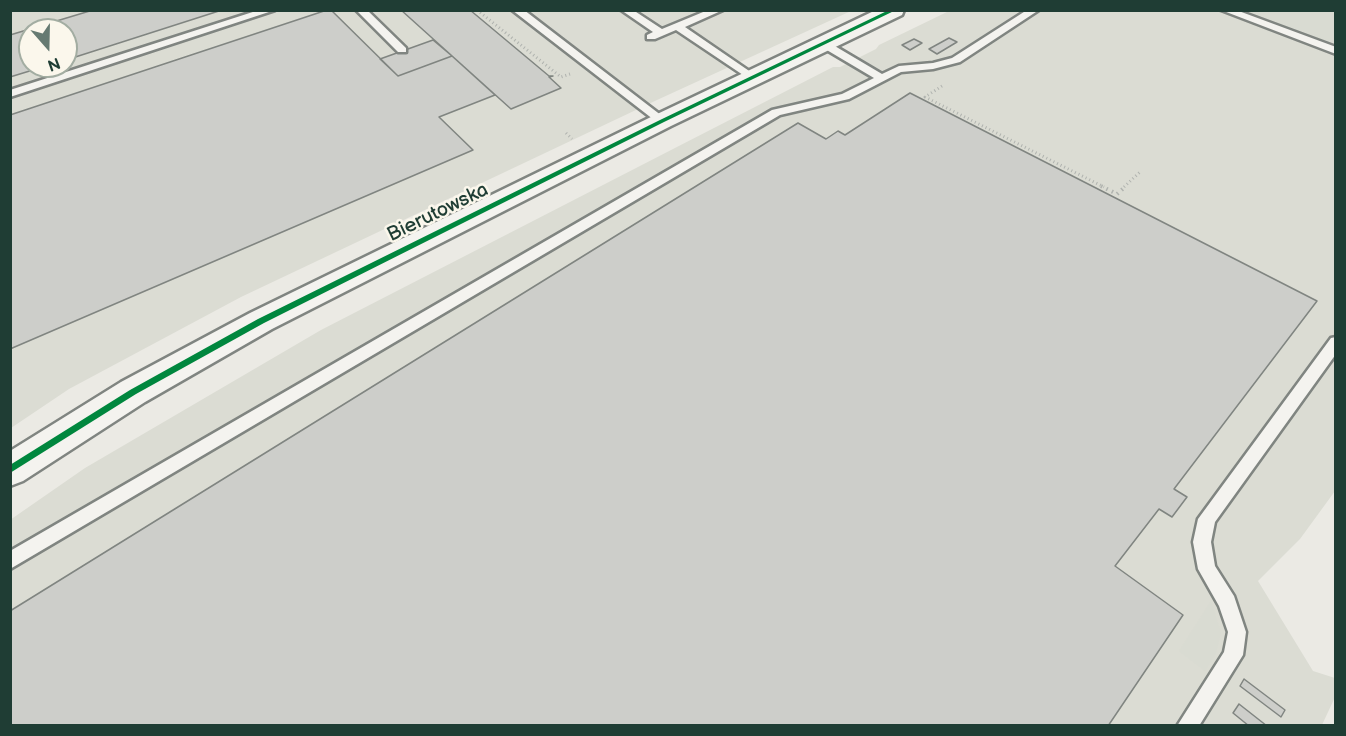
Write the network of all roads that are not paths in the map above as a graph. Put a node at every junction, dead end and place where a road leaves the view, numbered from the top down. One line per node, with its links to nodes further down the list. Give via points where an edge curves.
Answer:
1 (270, 10): 15 (lane)
2 (361, 10): 11 (lane)
3 (517, 10): 16 (lane)
4 (626, 10): 9 (lane, via 656,35)
5 (718, 10): 9 (lane)
6 (894, 10): 10 (street, Bierutowska)
7 (1034, 10): 14 (lane, via 956,60 906,67)
8 (1226, 10): 12 (lane)
9 (678, 27): 13 (lane)
10 (824, 44): 13 (street, Bierutowska); 14 (lane)
11 (402, 50)
12 (1335, 51)
13 (753, 77): 16 (street, Bierutowska)
14 (880, 77): 19 (lane, via 845,97 776,112)
15 (10, 94)
16 (662, 121): 18 (street, Bierutowska, via 261,321 133,392)
17 (1335, 342): 20 (lane, via 1207,519 1202,542 1207,569 1227,602 1237,632 1233,655)
18 (10, 470)
19 (10, 561)
20 (1187, 726)

